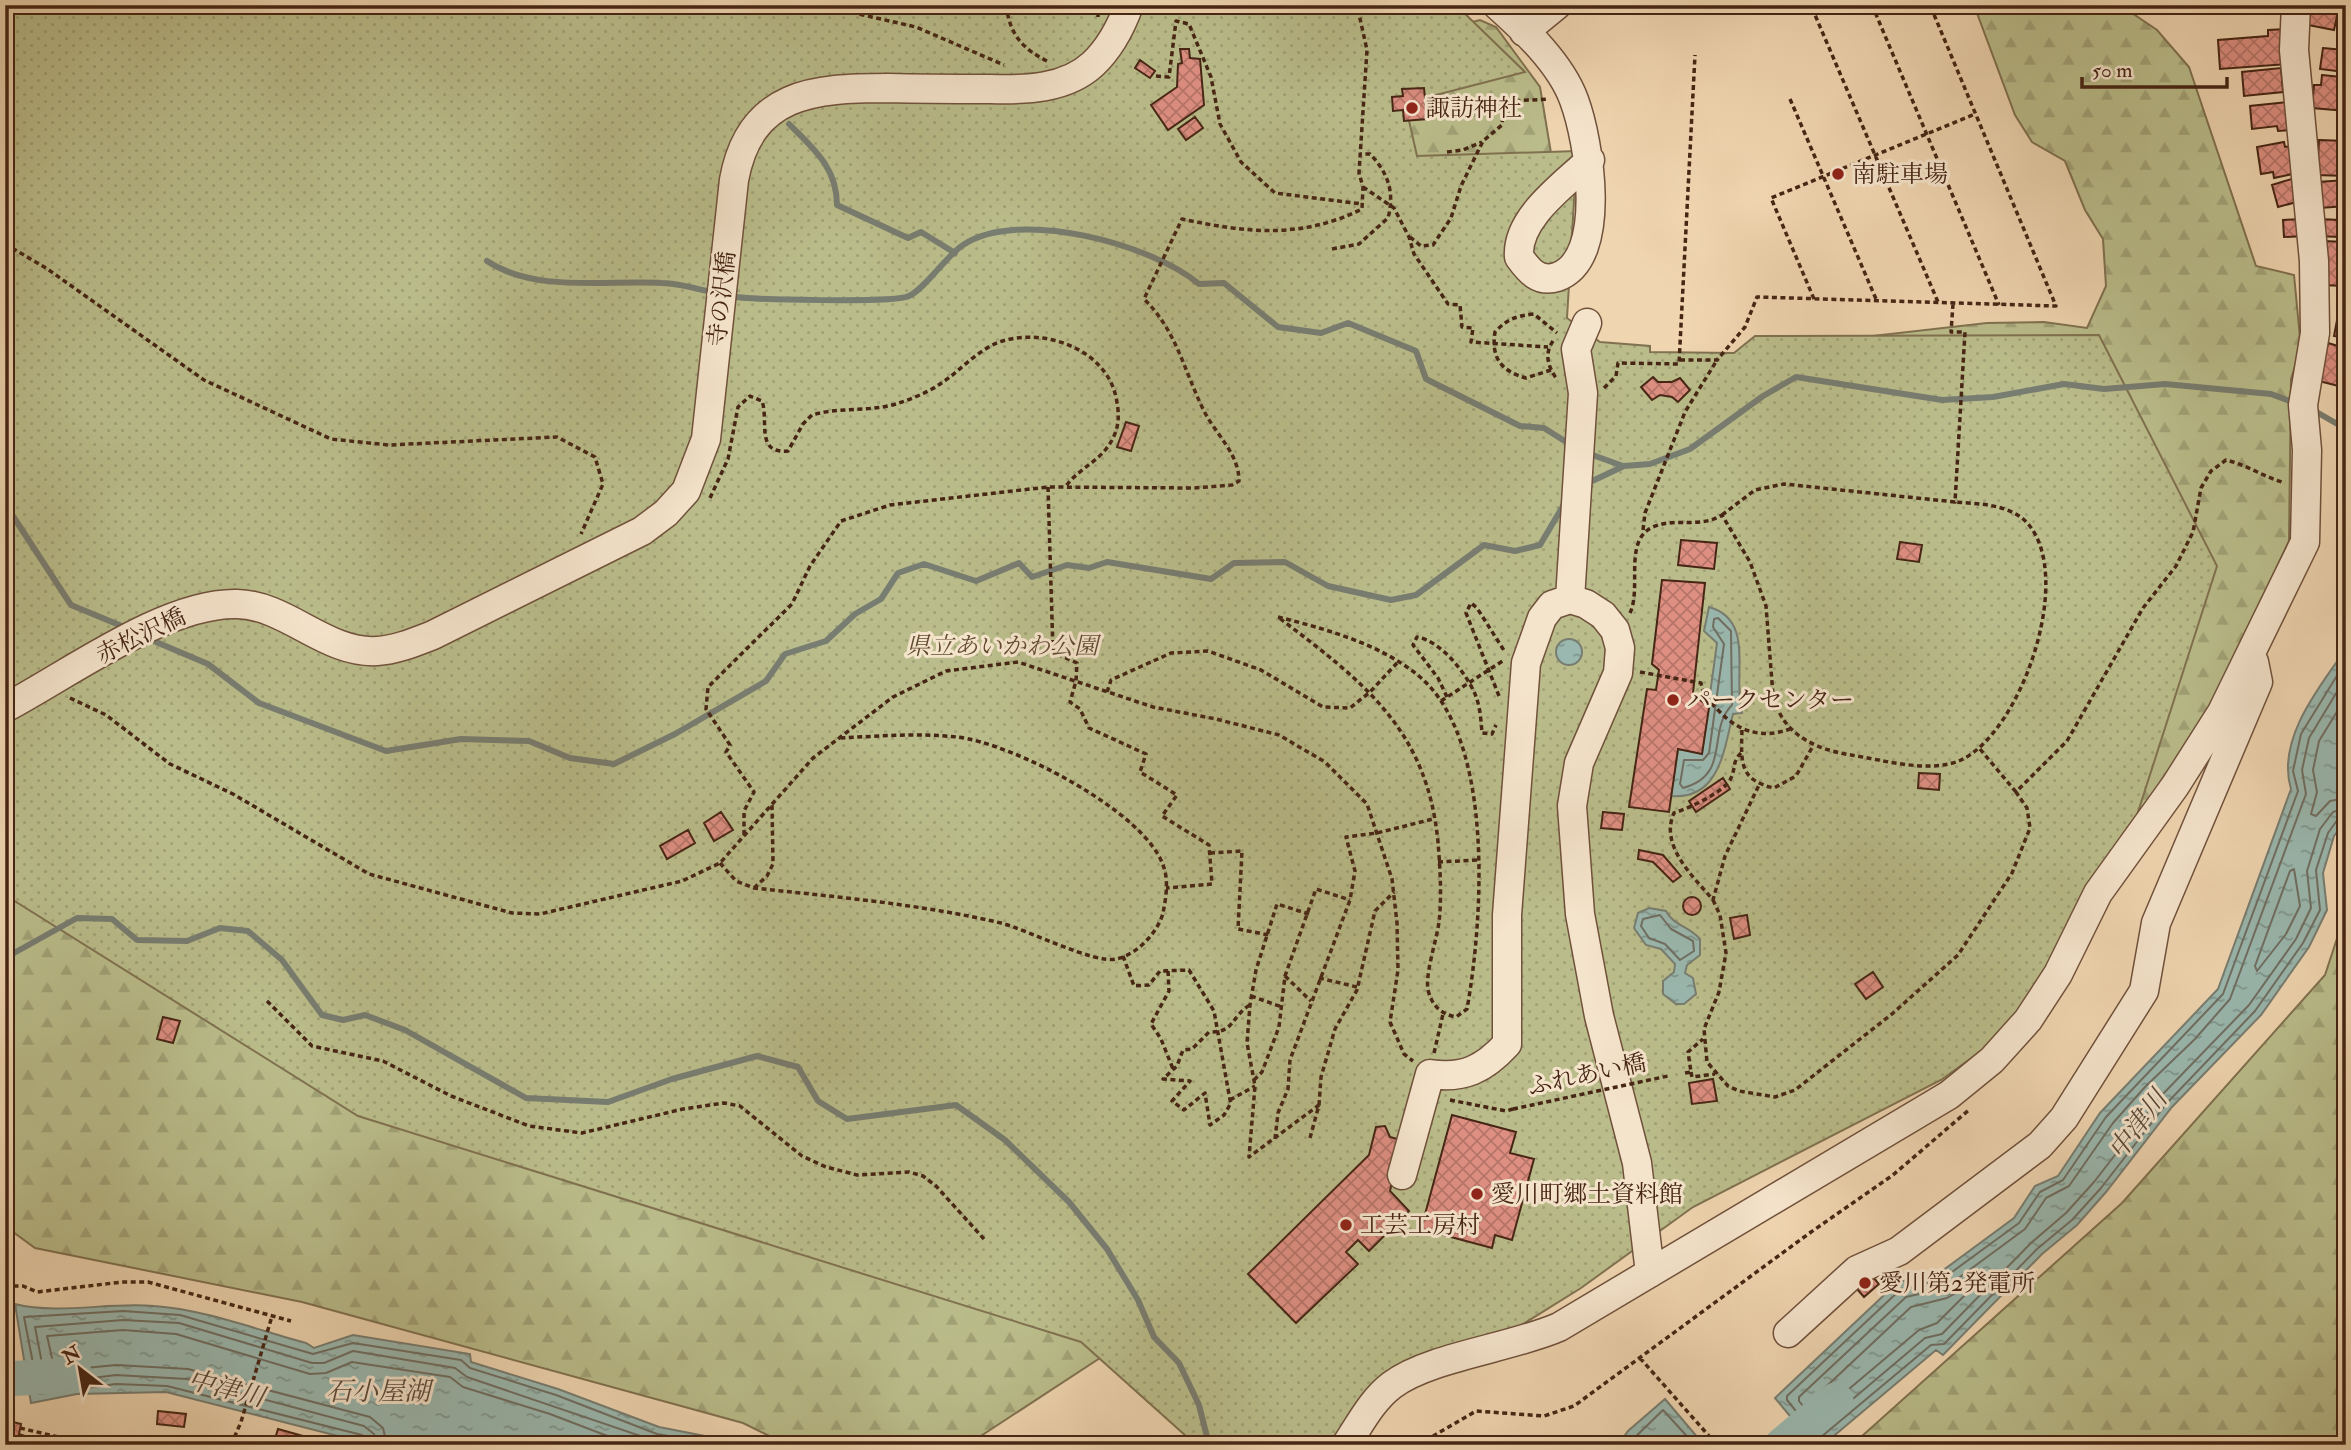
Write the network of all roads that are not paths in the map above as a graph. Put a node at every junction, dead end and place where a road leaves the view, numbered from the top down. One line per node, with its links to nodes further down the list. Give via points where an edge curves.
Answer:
1 (1129, 5): 8 (street, 寺の沢橋, via 1111,43 1092,65 1043,87 847,88 790,99 764,117 747,139 736,165 706,439 686,491 642,531)
2 (1497, 5): 5 (street)
3 (1558, 5): 5 (street)
4 (2297, 5): 10 (street, via 2295,62 2314,261 2315,332 2303,405 2305,542)
5 (1524, 32): 6 (street, via 1574,97)
6 (1590, 160): 6 (street, via 1588,245 1565,274 1548,280 1528,270 1518,257 1522,233)
7 (1587, 323): 9 (street, via 1576,349 1583,400)
8 (564, 571): 11 (street, 赤松沢橋, via 433,635 377,651 349,647 264,608 223,604 190,611 156,624 61,689)
9 (1571, 587): 12 (street, via 1542,618 1527,663 1507,915 1507,1044 1471,1073 1427,1085); 13 (street, via 1603,615 1615,630 1620,648 1618,673 1579,763 1572,806 1580,914 1599,1016 1637,1163)
10 (2252, 652): 13 (street, via 2222,712 2175,786 2098,893 2058,974 2028,1020 1992,1060 1949,1096); 14 (street, via 2258,682 2156,923 2148,980 2064,1118 2040,1145 1899,1251 1857,1270)
11 (5, 708)
12 (1402, 1175)
13 (1650, 1273): 15 (street, via 1528,1341 1408,1376 1376,1400)
14 (1788, 1334)
15 (1346, 1445)

